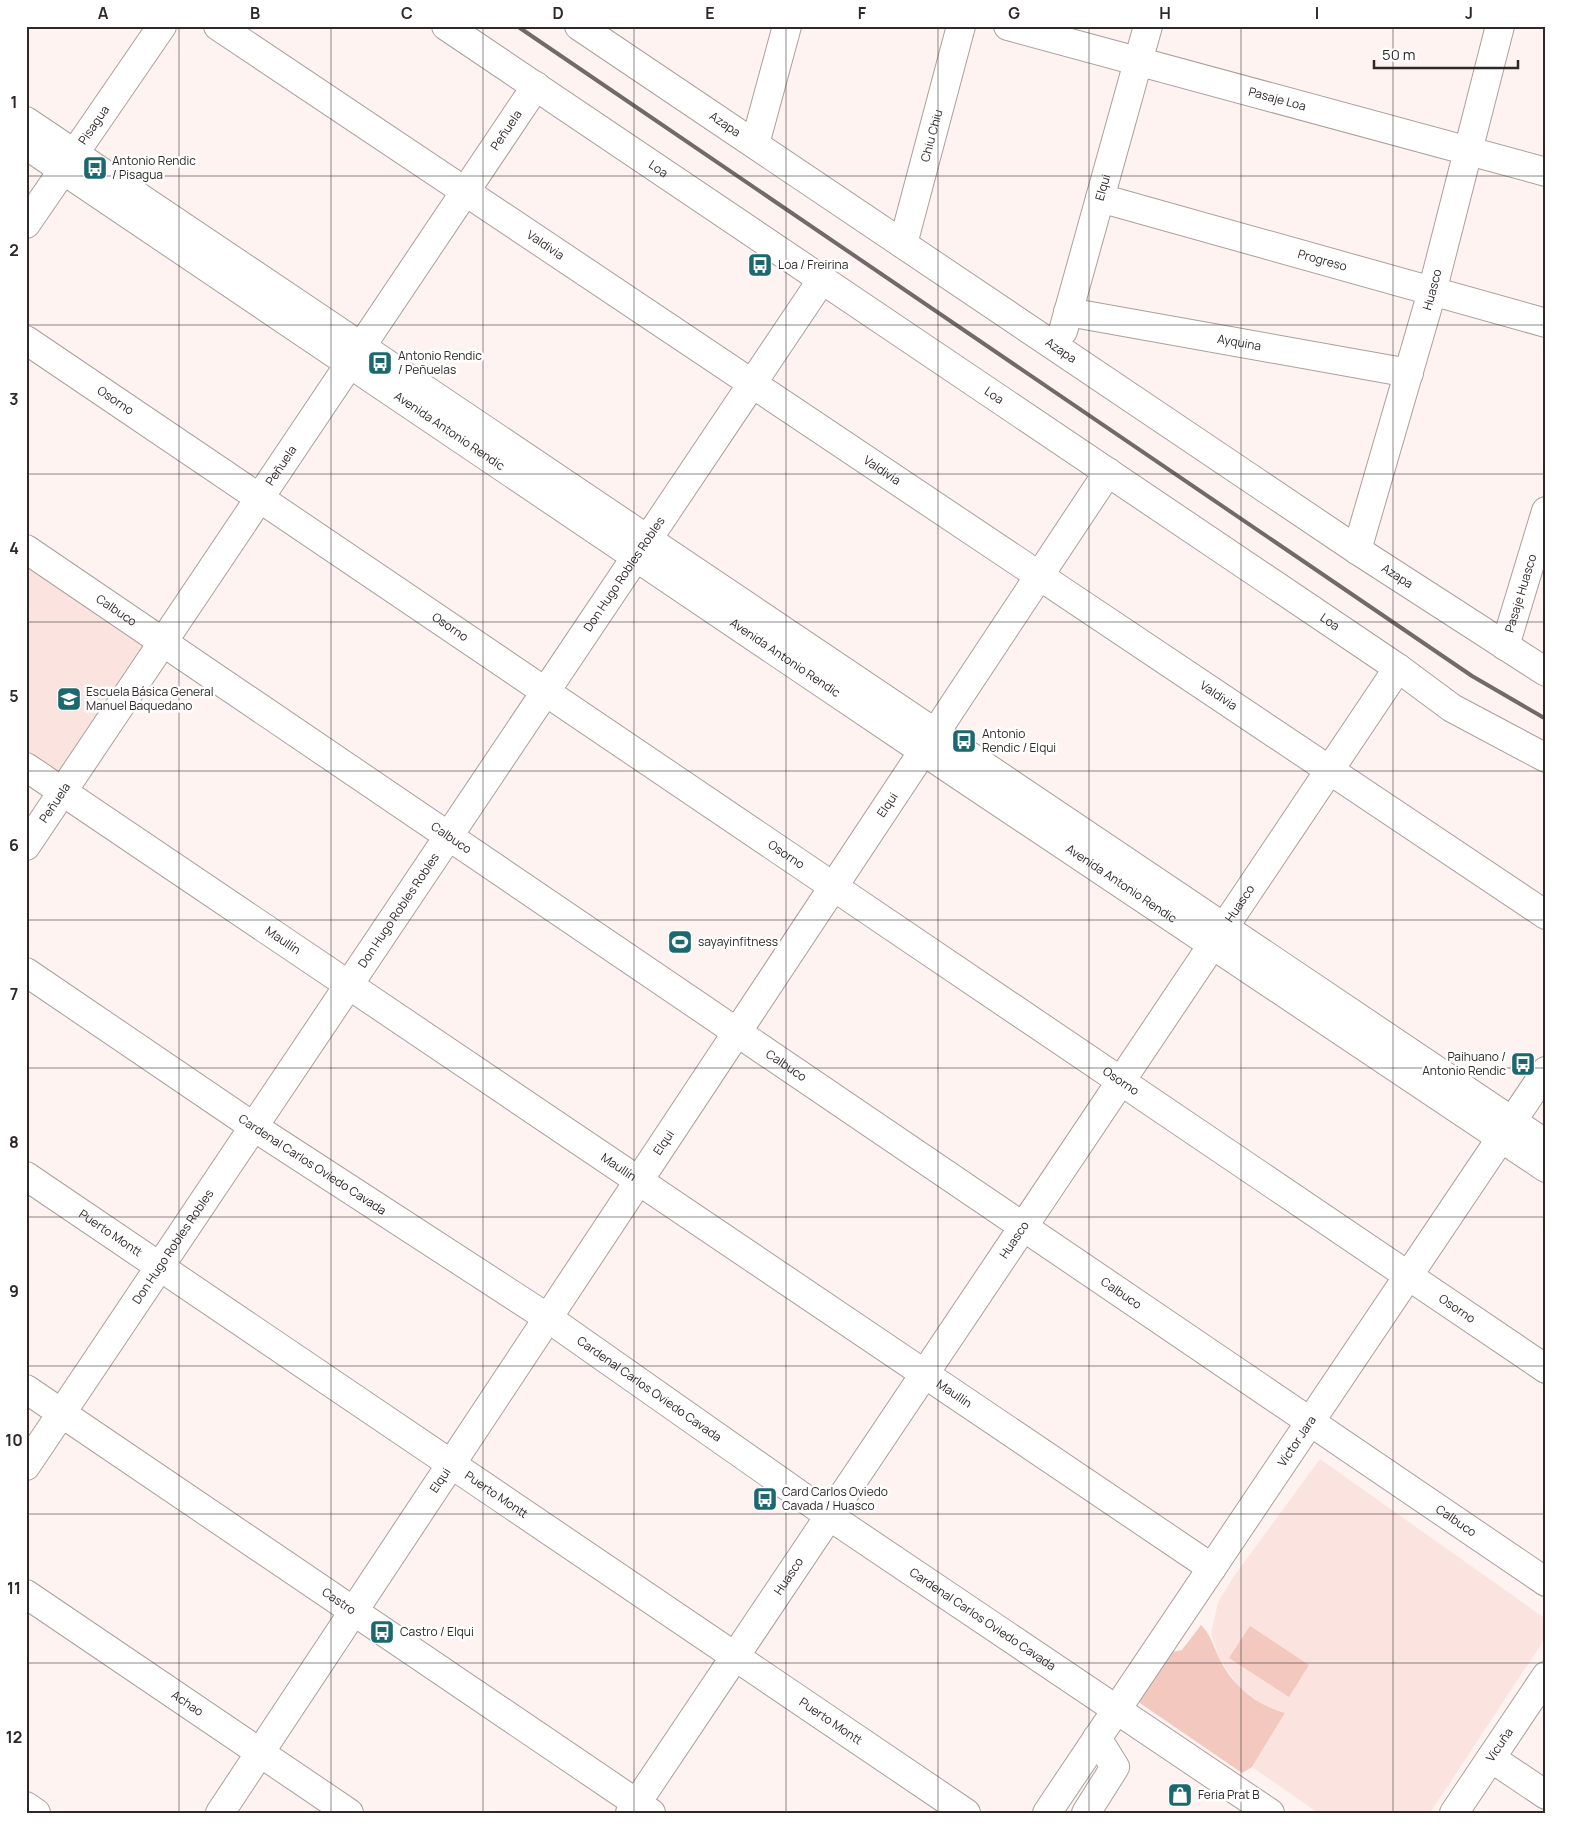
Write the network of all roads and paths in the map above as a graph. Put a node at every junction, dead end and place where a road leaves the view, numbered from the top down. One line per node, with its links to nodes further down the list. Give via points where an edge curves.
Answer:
1 (162, 26): 16 (street, Pisagua)
2 (218, 26): 18 (street, Valdivia)
3 (446, 26): 11 (street, Loa)
4 (579, 26): 13 (street, Azapa)
5 (787, 26): 13 (street)
6 (961, 26): 21 (street, Chiu Chiu)
7 (1008, 26): 10 (street, Pasaje Loa)
8 (1148, 26): 10 (street, Elqui)
9 (1500, 26): 15 (street, Huasco)
10 (1138, 63): 15 (street, Pasaje Loa); 19 (street, Elqui)
11 (536, 86): 18 (street, Peñuela); 22 (street, Loa)
12 (26, 121): 16 (street, Avenida Antonio Rendic)
13 (755, 144): 21 (street, Azapa)
14 (26, 145): 16 (street, Avenida Antonio Rendic)
15 (1468, 151): 17 (street, Pasaje Loa); 23 (street, Huasco)
16 (68, 161): 20 (street, Pisagua); 28 (street, Avenida Antonio Rendic)
17 (1546, 172)
18 (465, 192): 28 (street, Peñuela); 30 (street, Valdivia)
19 (1100, 198): 23 (street, Progreso); 24 (street, Elqui)
20 (26, 224)
21 (904, 244): 27 (street, Azapa)
22 (821, 280): 30 (street, Don Hugo Robles Robles); 31 (street, Loa)
23 (1432, 292): 25 (street, Progreso); 29 (street, Huasco)
24 (1068, 312): 27 (street, Elqui); 29 (street, Ayquina)
25 (1546, 323)
26 (26, 340): 32 (street, Osorno)
27 (1058, 349): 36 (street, Azapa)
28 (355, 355): 32 (street, Peñuela); 34 (street, Avenida Antonio Rendic)
29 (1410, 374): 36 (street, Huasco)
30 (752, 384): 34 (street, Don Hugo Robles Robles); 37 (street, Valdivia)
31 (1108, 472): 37 (street, Elqui); 40 (street, Loa)
32 (260, 498): 38 (street, Peñuela); 42 (street, Osorno)
33 (1546, 512): 39 (street, Pasaje Huasco)
34 (642, 548): 42 (street, Don Hugo Robles Robles); 43 (street, Avenida Antonio Rendic)
35 (26, 549): 38 (street, Calbuco)
36 (1357, 550): 39 (street, Azapa)
37 (1039, 576): 43 (street, Elqui); 46 (street, Valdivia)
38 (163, 642): 47 (street, Peñuela); 48 (street, Calbuco)
39 (1505, 646): 41 (street, Azapa)
40 (1398, 668): 44 (street, Loa, via 1452,708); 46 (street, Huasco)
41 (1546, 672)
42 (546, 691): 48 (street, Don Hugo Robles Robles); 50 (street, Osorno)
43 (929, 742): 50 (street, Elqui); 52 (street, Avenida Antonio Rendic)
44 (1546, 758)
45 (26, 767): 47 (street, Maullín)
46 (1329, 770): 51 (street, Valdivia); 52 (street, Huasco)
47 (62, 792): 49 (street, Peñuela); 54 (street, Maullín)
48 (449, 836): 54 (street, Don Hugo Robles Robles); 55 (street, Calbuco)
49 (26, 846)
50 (834, 886): 55 (street, Elqui); 57 (street, Osorno)
51 (1546, 915)
52 (1218, 935): 57 (street, Huasco); 59 (street, Avenida Antonio Rendic)
53 (26, 972): 58 (street, Cardenal Carlos Oviedo Cavada)
54 (350, 984): 58 (street, Don Hugo Robles Robles); 63 (street, Maullín)
55 (737, 1032): 63 (street, Elqui); 64 (street, Calbuco)
56 (1546, 1071): 59 (street, Víctor Jara)
57 (1121, 1080): 64 (street, Huasco); 66 (street, Osorno)
58 (254, 1127): 65 (street, Don Hugo Robles Robles); 67 (street, Cardenal Carlos Oviedo Cavada)
59 (1506, 1129): 60 (street, Avenida Antonio Rendic); 61 (street, Avenida Antonio Rendic); 66 (street, Víctor Jara)
60 (1546, 1144)
61 (1546, 1168)
62 (26, 1176): 65 (street, Puerto Montt)
63 (639, 1180): 67 (street, Elqui); 69 (street, Maullín)
64 (1023, 1226): 69 (street, Huasco); 72 (street, Calbuco)
65 (160, 1267): 71 (street, Don Hugo Robles Robles); 73 (street, Puerto Montt)
66 (1408, 1275): 68 (street, Osorno); 72 (street, Víctor Jara)
67 (548, 1318): 73 (street, Elqui); 75 (street, Cardenal Carlos Oviedo Cavada)
68 (1546, 1369)
69 (925, 1373): 75 (street, Huasco); 76 (street, Maullín)
70 (26, 1389): 71 (street, Castro)
71 (62, 1413): 74 (street, Don Hugo Robles Robles); 79 (street, Castro)
72 (1310, 1422): 76 (street, Víctor Jara); 77 (street, Calbuco)
73 (451, 1464): 79 (street, Elqui); 80 (street, Puerto Montt)
74 (26, 1466)
75 (829, 1516): 80 (street, Huasco); 82 (street, Cardenal Carlos Oviedo Cavada)
76 (1212, 1568): 82 (street, Víctor Jara)
77 (1546, 1582)
78 (26, 1594): 84 (street, Achao)
79 (354, 1612): 84 (street, Elqui); 88 (street, Castro)
80 (735, 1656): 88 (street, Huasco); 92 (street, Puerto Montt)
81 (1546, 1676): 85 (street, Vicuña)
82 (1116, 1709): 83 (street, Víctor Jara); 95 (street, Cardenal Carlos Oviedo Cavada)
83 (1097, 1738): 93 (street, Víctor Jara); 94 (street, via 1115,1767)
84 (259, 1752): 90 (street, Elqui); 91 (street, Achao)
85 (1491, 1758): 86 (street); 96 (street, Vicuña)
86 (1546, 1795)
87 (26, 1806): 89 (street)
88 (639, 1810)
89 (36, 1813)
90 (220, 1813)
91 (349, 1813)
92 (966, 1813)
93 (1047, 1813)
94 (1086, 1813)
95 (1270, 1813)
96 (1454, 1813)

